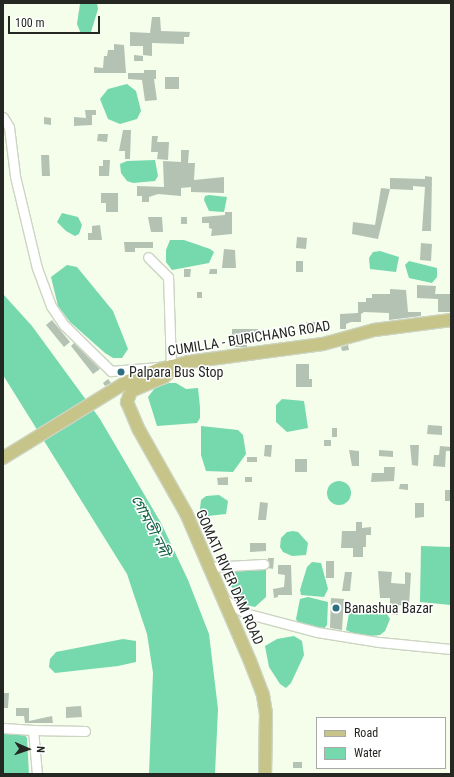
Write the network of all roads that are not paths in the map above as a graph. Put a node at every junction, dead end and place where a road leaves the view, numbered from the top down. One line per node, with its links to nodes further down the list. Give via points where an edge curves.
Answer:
1 (3, 116): 4 (street, via 8,126 15,176 30,241 51,306 64,325 111,371)
2 (148, 257): 4 (street, via 168,277)
3 (451, 320): 4 (main road, CUMILLA - BURICHANG ROAD, via 374,330 323,344)
4 (171, 366): 5 (main road, CUMILLA - BURICHANG ROAD, via 134,378); 7 (main road, GOMATI RIVER DAM ROAD, via 172,370 164,377 131,391 128,404 139,430 186,513)
5 (3, 458)
6 (264, 564): 7 (street)
7 (209, 567): 8 (main road, GOMATI RIVER DAM ROAD)
8 (224, 599): 9 (street, via 245,613 317,632 379,642); 14 (main road, GOMATI RIVER DAM ROAD, via 263,696 266,724)
9 (451, 649)
10 (3, 728): 11 (street)
11 (33, 730): 12 (street); 13 (street)
12 (85, 731)
13 (37, 774)
14 (265, 774)

